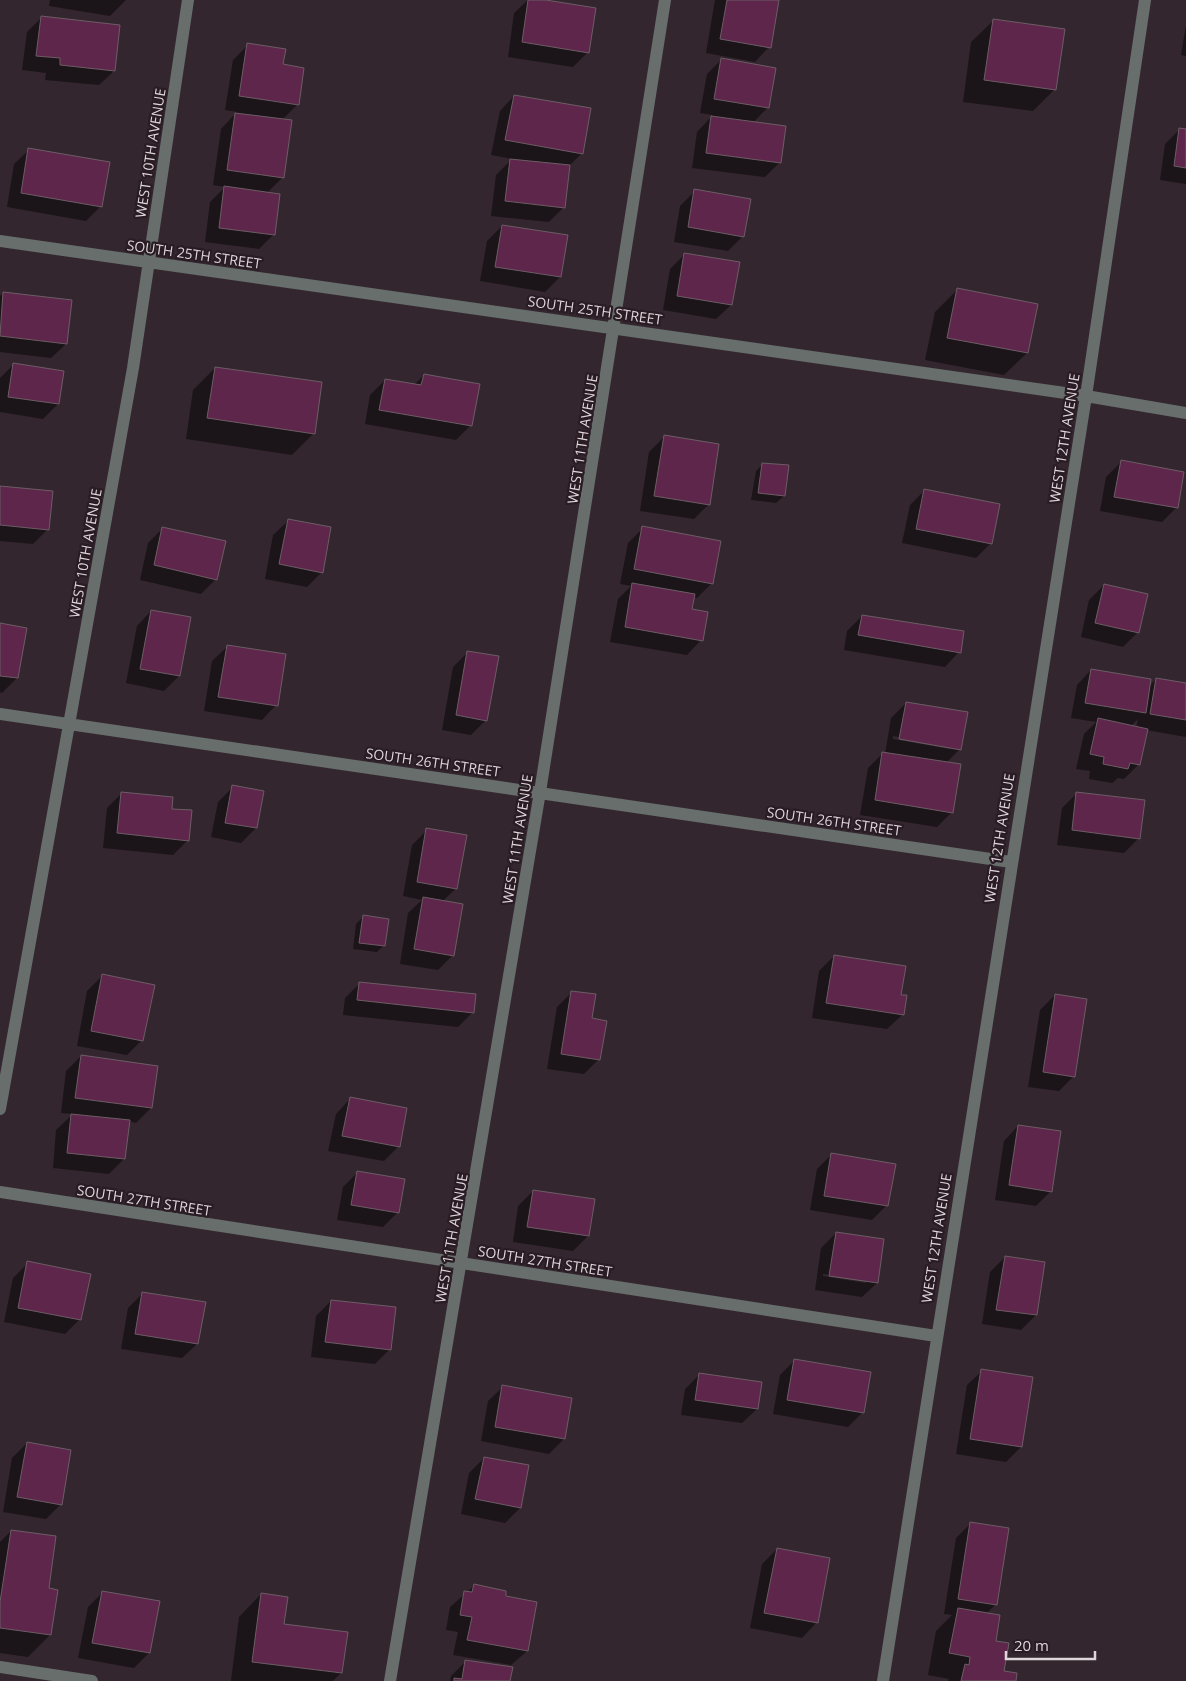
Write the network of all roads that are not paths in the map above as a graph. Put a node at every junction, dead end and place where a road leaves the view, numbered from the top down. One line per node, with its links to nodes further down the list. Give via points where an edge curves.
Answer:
1 (188, 0): 5 (street, WEST 10TH AVENUE)
2 (665, 0): 6 (street, WEST 11TH AVENUE)
3 (1145, 0): 7 (street, WEST 12TH AVENUE)
4 (0, 241): 5 (street, SOUTH 25TH STREET)
5 (149, 264): 6 (street, SOUTH 25TH STREET); 10 (street, WEST 10TH AVENUE)
6 (615, 328): 7 (street, SOUTH 25TH STREET); 11 (street, WEST 11TH AVENUE)
7 (1086, 396): 8 (street, SOUTH 25TH STREET); 12 (street, WEST 12TH AVENUE)
8 (1186, 413)
9 (0, 714): 10 (street, SOUTH 26TH STREET)
10 (69, 726): 11 (street, SOUTH 26TH STREET); 13 (street, WEST 10TH AVENUE)
11 (540, 792): 12 (street, SOUTH 26TH STREET); 15 (street, WEST 11TH AVENUE)
12 (1011, 862): 16 (street, WEST 12TH AVENUE)
13 (0, 1108)
14 (0, 1192): 15 (street, SOUTH 27TH STREET)
15 (462, 1264): 16 (street, SOUTH 27TH STREET); 19 (street, WEST 11TH AVENUE)
16 (936, 1336): 20 (street, WEST 12TH AVENUE)
17 (0, 1667): 18 (street)
18 (92, 1681)
19 (390, 1681)
20 (883, 1681)

